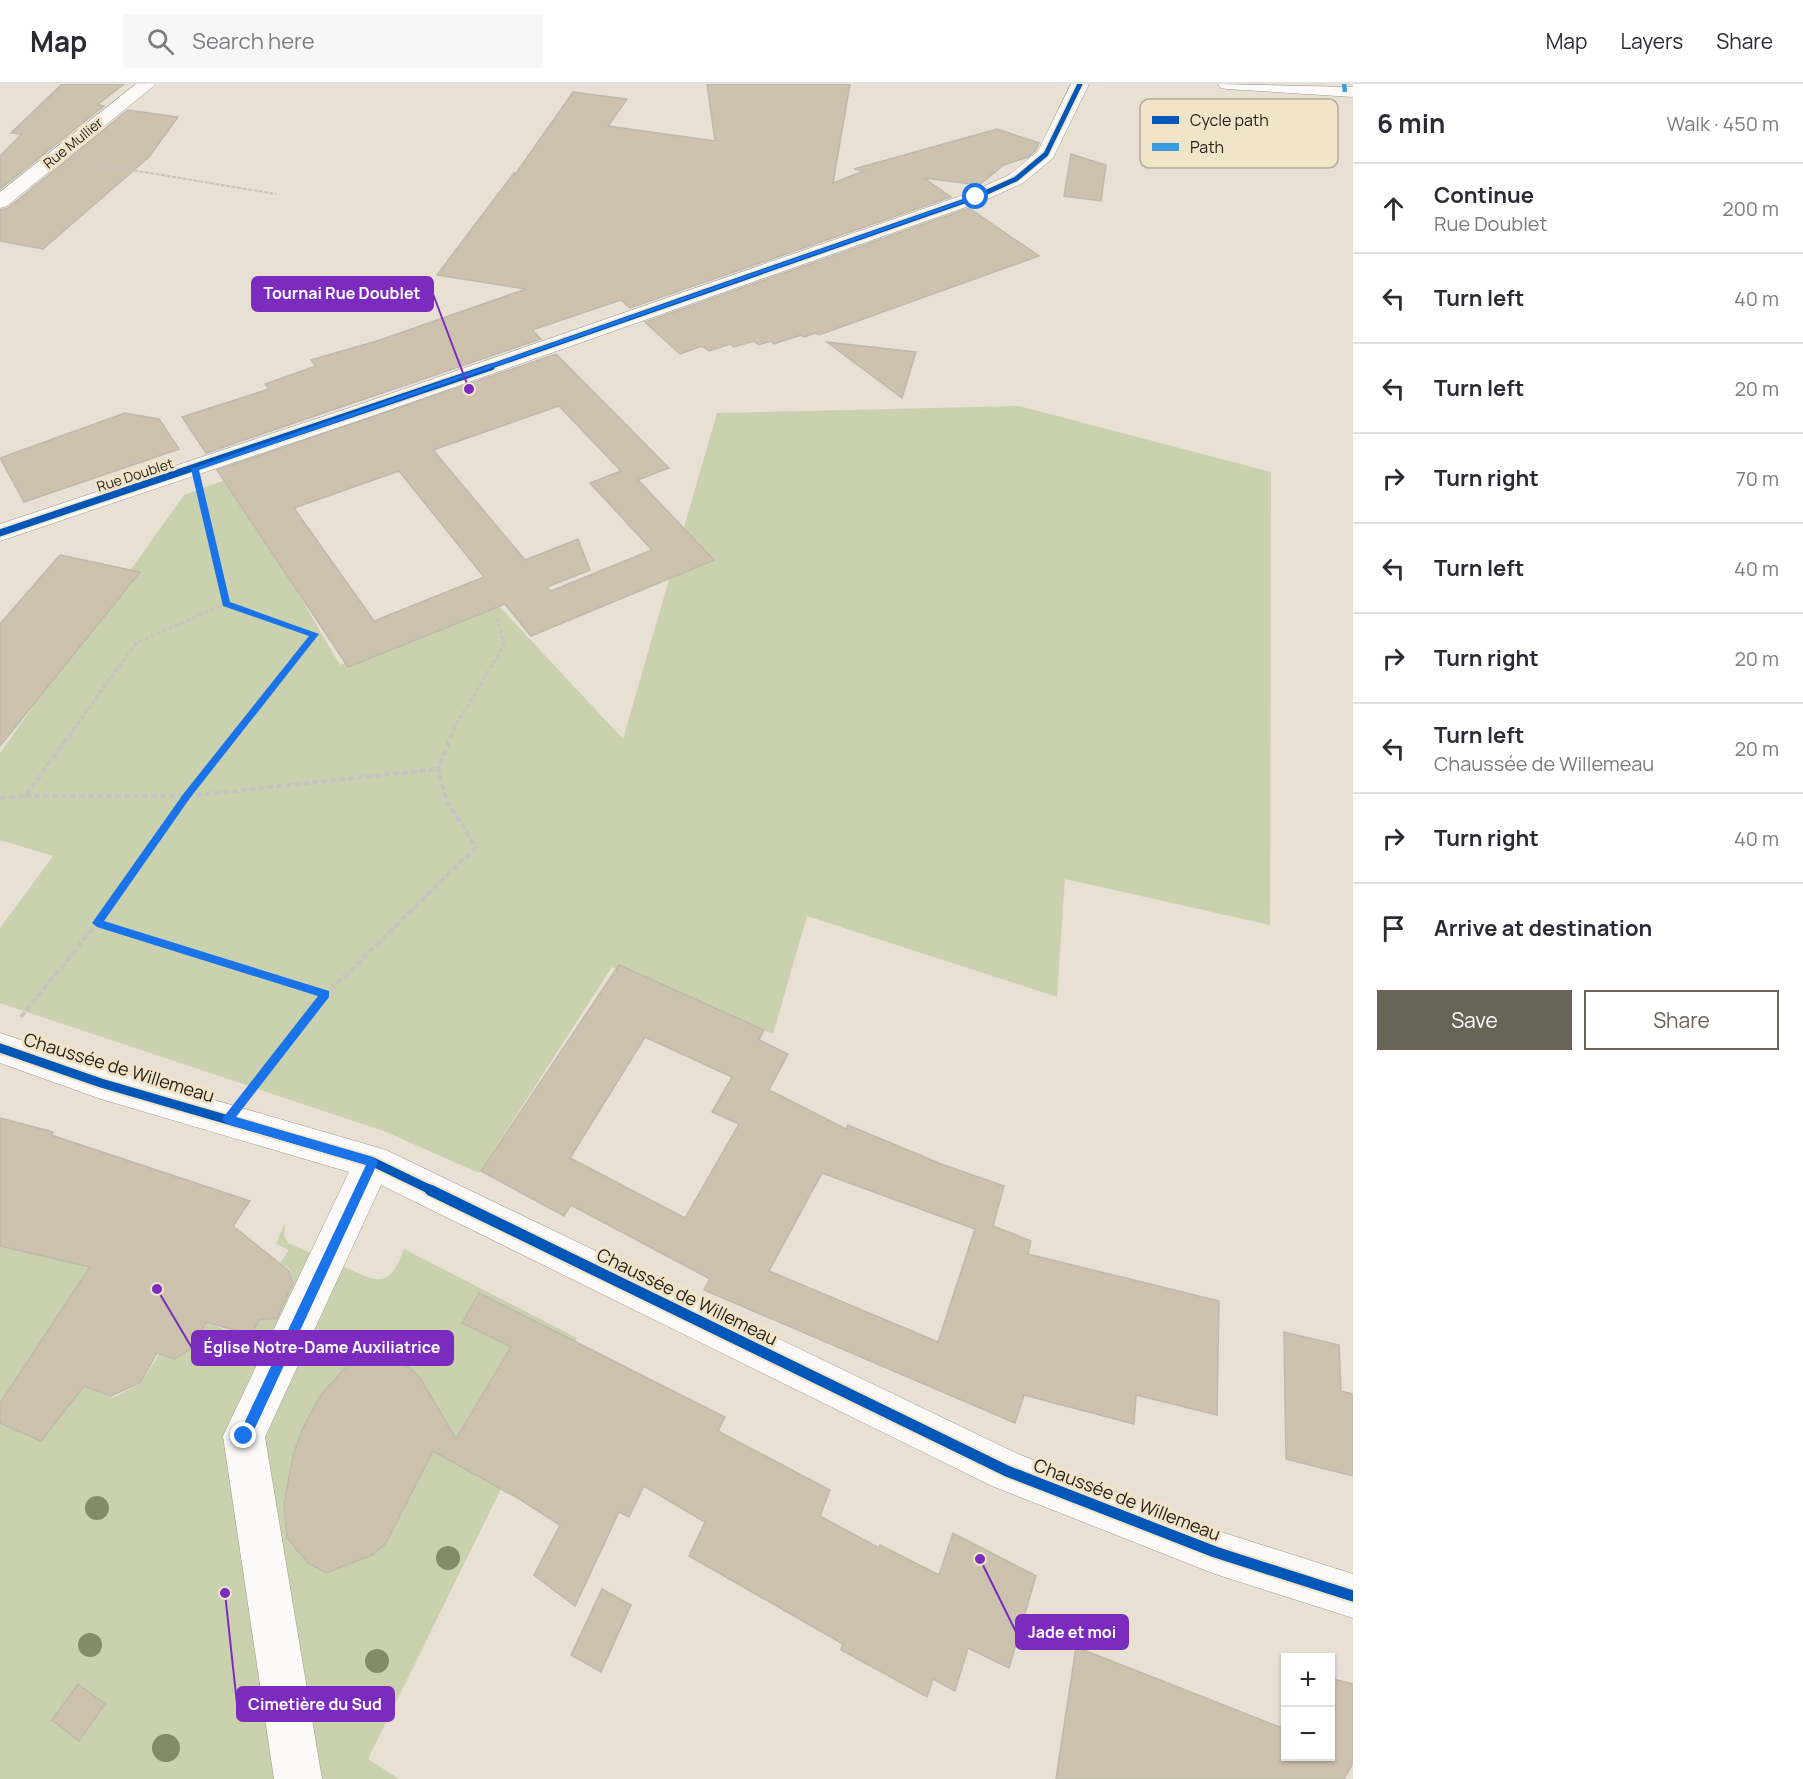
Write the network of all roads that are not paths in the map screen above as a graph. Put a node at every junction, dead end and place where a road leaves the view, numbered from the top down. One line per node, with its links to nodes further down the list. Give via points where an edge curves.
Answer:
1 (147, 84): 5 (street, Rue Mullier)
2 (1080, 84): 6 (street, Rue Doublet, via 1046,154 1016,179 976,197)
3 (1227, 84): 4 (street)
4 (1353, 92)
5 (0, 202)
6 (0, 533)
7 (8, 1036): 8 (street, Chaussée de Willemeau, via 101,1083)
8 (373, 1162): 9 (street, Chaussée de Willemeau, via 1007,1471 1215,1552); 10 (street, via 244,1436)
9 (1353, 1596)
10 (298, 1779)

